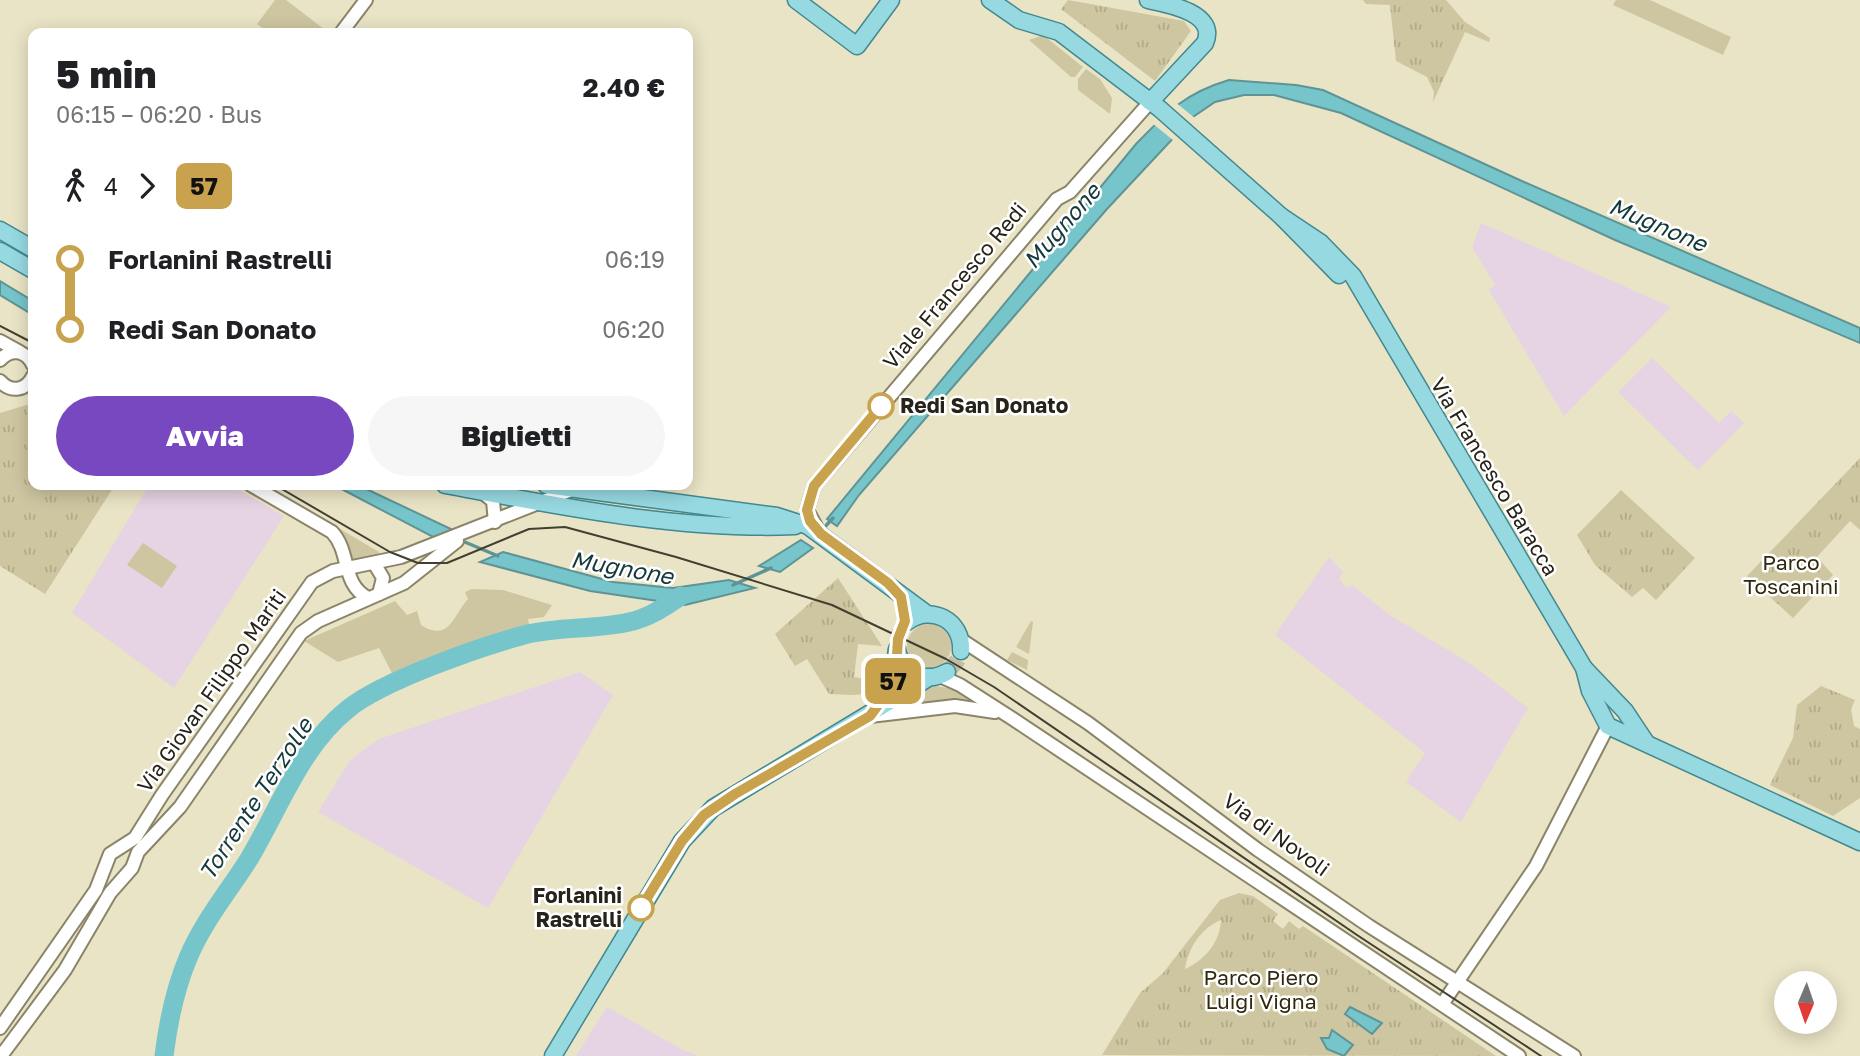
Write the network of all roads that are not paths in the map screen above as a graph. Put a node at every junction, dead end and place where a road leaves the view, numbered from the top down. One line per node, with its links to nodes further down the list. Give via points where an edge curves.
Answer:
1 (366, 0): 6 (street)
2 (796, 0): 3 (main road, via 857,46)
3 (891, 0)
4 (990, 0): 7 (main road, Via Francesco Baracca, via 1019,20 1059,32)
5 (1148, 0): 7 (main road, via 1192,14 1205,24 1208,35)
6 (345, 28)
7 (1155, 105): 25 (street, Viale Francesco Redi, via 1070,192 1057,199 814,486 807,510); 33 (main road, Via Francesco Baracca, via 1282,217 1369,307)
8 (0, 230): 9 (main road)
9 (28, 247)
10 (0, 251): 11 (main road)
11 (28, 267)
12 (0, 341): 13 (street)
13 (28, 357): 14 (street, via 8,353)
14 (0, 360)
15 (0, 381): 16 (street, via 7,387)
16 (27, 384): 17 (street)
17 (0, 396)
18 (260, 490): 28 (street, via 332,532)
19 (471, 490): 22 (main road)
20 (572, 490): 23 (street, Via Giovan Filippo Mariti)
21 (582, 490): 25 (main road, via 770,514)
22 (482, 492): 23 (main road); 24 (street, via 493,501)
23 (545, 502): 24 (street, Via Giovan Filippo Mariti); 25 (main road, via 716,526)
24 (495, 522): 26 (street, Via Giovan Filippo Mariti)
25 (810, 526): 29 (main road, Via di Novoli)
26 (439, 548): 27 (street, Via Giovan Filippo Mariti); 30 (street, Via Giovan Filippo Mariti, via 411,578)
27 (374, 563): 28 (street, Via Giovan Filippo Mariti); 30 (street, via 383,578)
28 (347, 568): 30 (street, via 356,589); 40 (street, Via Giovan Filippo Mariti, via 312,582 143,828)
29 (898, 593): 31 (main road, Via di Novoli); 31 (main road, via 906,621)
30 (374, 596): 42 (street, Via Giovan Filippo Mariti, via 301,633 180,807 143,846)
31 (927, 614): 32 (main road, Via di Novoli, via 949,621)
32 (961, 645): 43 (street, Via di Novoli, via 1088,723 1319,892)
33 (1584, 668): 37 (main road, Via Francesco Baracca); 38 (main road, Via Francesco Baracca, via 1625,711)
34 (939, 675): 35 (main road, via 916,683); 35 (main road, via 917,675 906,668 897,649 893,681); 36 (street)
35 (870, 716): 36 (street, via 955,706 985,708); 47 (main road, via 735,794 694,825)
36 (1012, 718): 44 (street)
37 (1608, 726): 38 (main road, via 1620,722); 43 (street, via 1540,860)
38 (1641, 737): 39 (main road)
39 (1860, 842)
40 (118, 849): 41 (street, Via Giovan Filippo Mariti, via 108,856); 42 (street, via 128,852)
41 (108, 865): 42 (street, via 114,873); 45 (street, Via Giovan Filippo Mariti, via 96,890)
42 (129, 869): 46 (street, Via Giovan Filippo Mariti, via 65,970)
43 (1457, 982): 44 (street); 49 (street, Via di Novoli)
44 (1443, 1003): 48 (street)
45 (0, 1028)
46 (1, 1056)
47 (553, 1056)
48 (1519, 1056)
49 (1574, 1056)

